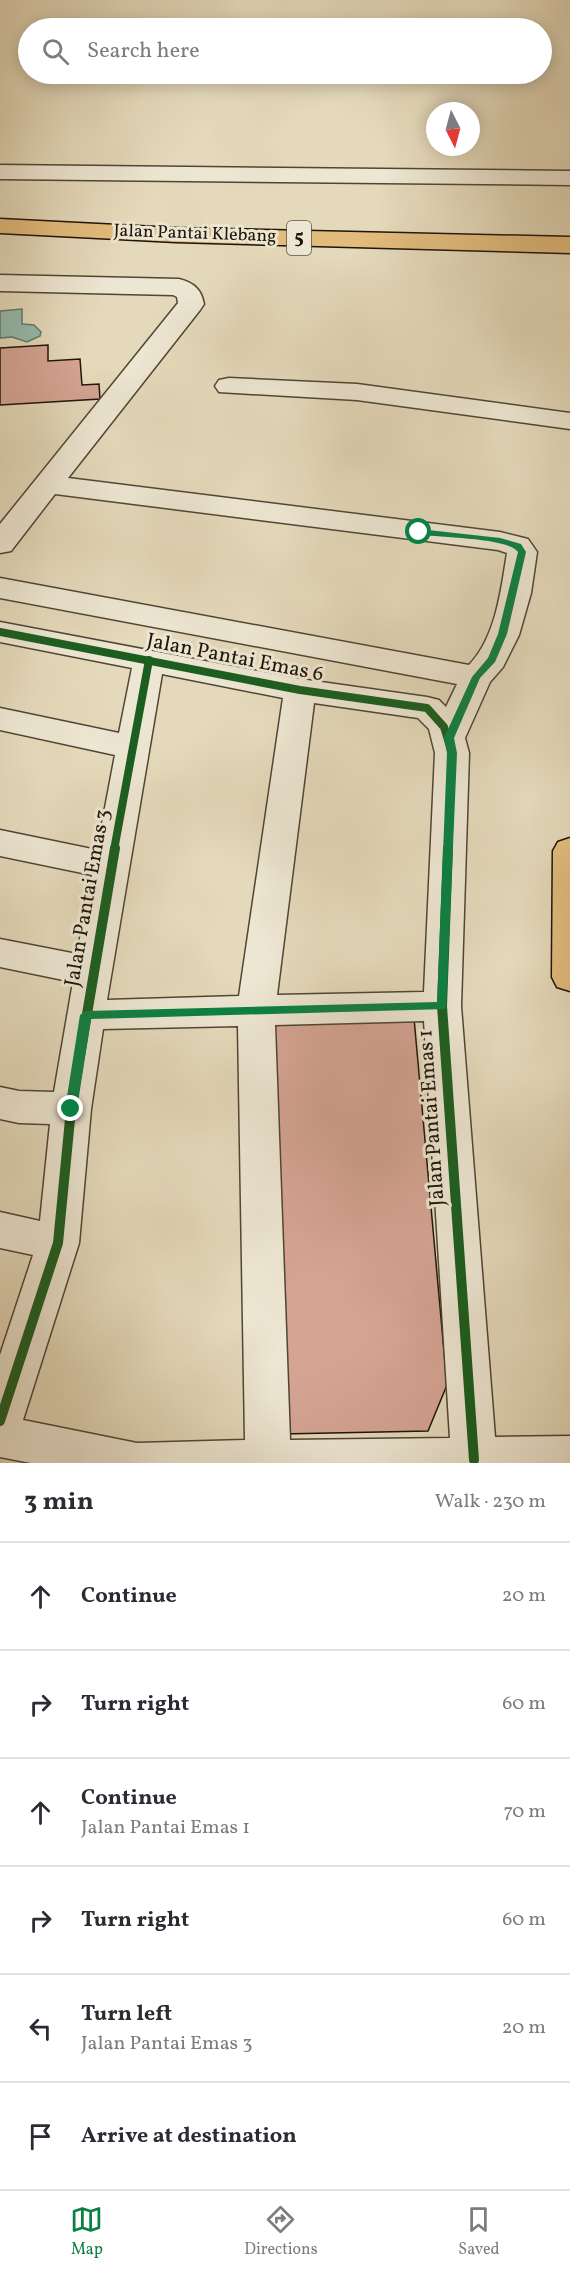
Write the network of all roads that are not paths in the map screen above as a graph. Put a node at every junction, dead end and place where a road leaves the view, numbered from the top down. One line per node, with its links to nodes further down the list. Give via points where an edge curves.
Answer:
1 (0, 172): 2 (street)
2 (570, 178)
3 (0, 226): 4 (main road, Jalan Pantai Klebang / 5)
4 (423, 241): 5 (main road, Jalan Pantai Klebang / 5); 6 (main road, via 529,253)
5 (570, 244)
6 (570, 269)
7 (0, 283): 10 (street, via 180,287 189,294 191,304)
8 (229, 386): 9 (street, via 327,389)
9 (570, 421)
10 (48, 484): 11 (street); 15 (street, via 518,546 522,552 520,570 503,634 492,659)
11 (0, 544)
12 (0, 588): 15 (street)
13 (0, 632): 14 (street, Jalan Pantai Emas 6)
14 (149, 660): 16 (street, Jalan Pantai Emas 6); 19 (street, Jalan Pantai Emas 3)
15 (476, 677): 18 (street)
16 (300, 690): 18 (street, Jalan Pantai Emas 6, via 427,708 441,718); 28 (street)
17 (0, 719): 19 (street)
18 (449, 738): 27 (street, Jalan Pantai Emas 1, via 452,753)
19 (132, 747): 22 (street, Jalan Pantai Emas 3)
20 (0, 843): 22 (street)
21 (570, 851): 23 (main road)
22 (111, 866): 25 (street, Jalan Pantai Emas 3)
23 (570, 910): 26 (main road)
24 (0, 952): 25 (street)
25 (93, 972): 29 (street, Jalan Pantai Emas 3)
26 (570, 977)
27 (442, 1006): 28 (street); 37 (street, Jalan Pantai Emas 1)
28 (256, 1011): 29 (street); 38 (street)
29 (86, 1015): 31 (street, Jalan Pantai Emas 3)
30 (0, 1103): 31 (street)
31 (71, 1109): 33 (street, Jalan Pantai Emas 3)
32 (0, 1230): 33 (street)
33 (58, 1243): 34 (street, Jalan Pantai Emas 3)
34 (0, 1421)
35 (0, 1436): 39 (street)
36 (570, 1457): 37 (street)
37 (474, 1460): 38 (street)
38 (268, 1462): 40 (street)
39 (135, 1463)
40 (139, 1463)

